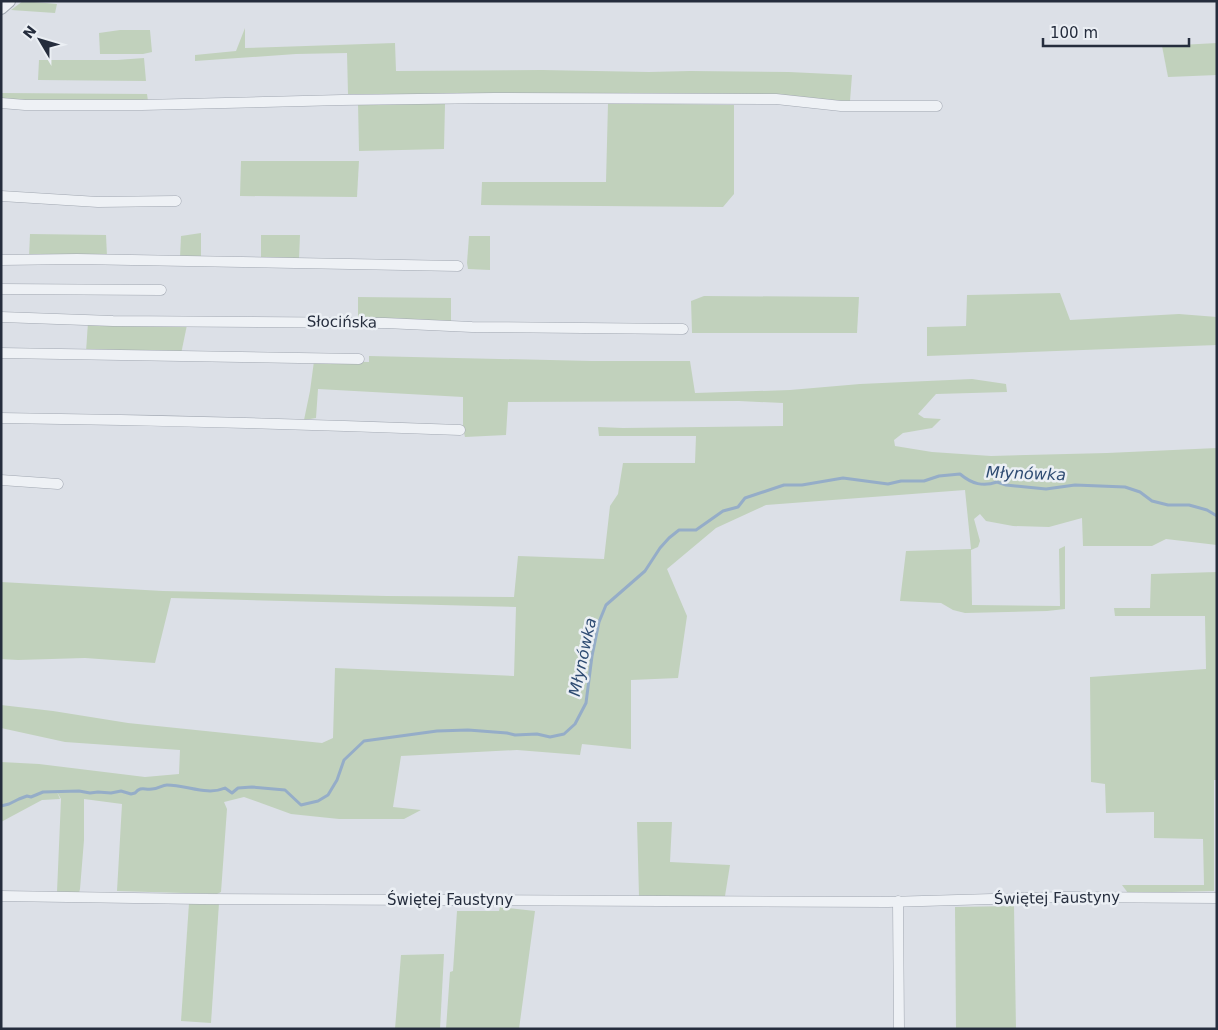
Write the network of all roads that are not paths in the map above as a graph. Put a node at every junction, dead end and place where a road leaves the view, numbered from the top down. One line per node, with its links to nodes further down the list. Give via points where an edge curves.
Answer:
1 (9, 1): 2 (street)
2 (1, 8)
3 (1, 103): 4 (street, via 142,105 522,98 776,99 841,106)
4 (937, 106)
5 (1, 196): 6 (street, via 98,202)
6 (176, 201)
7 (1, 260): 8 (street)
8 (458, 266)
9 (1, 289): 10 (street)
10 (161, 290)
11 (1, 317): 12 (street, Słocińska)
12 (682, 329)
13 (1, 353): 14 (street)
14 (359, 359)
15 (1, 418): 16 (street)
16 (460, 430)
17 (1, 480): 18 (street)
18 (58, 484)
19 (1, 896): 21 (street, Świętej Faustyny)
20 (1217, 898): 21 (street, Świętej Faustyny, via 1062,897)
21 (898, 902): 22 (street)
22 (900, 1029)

